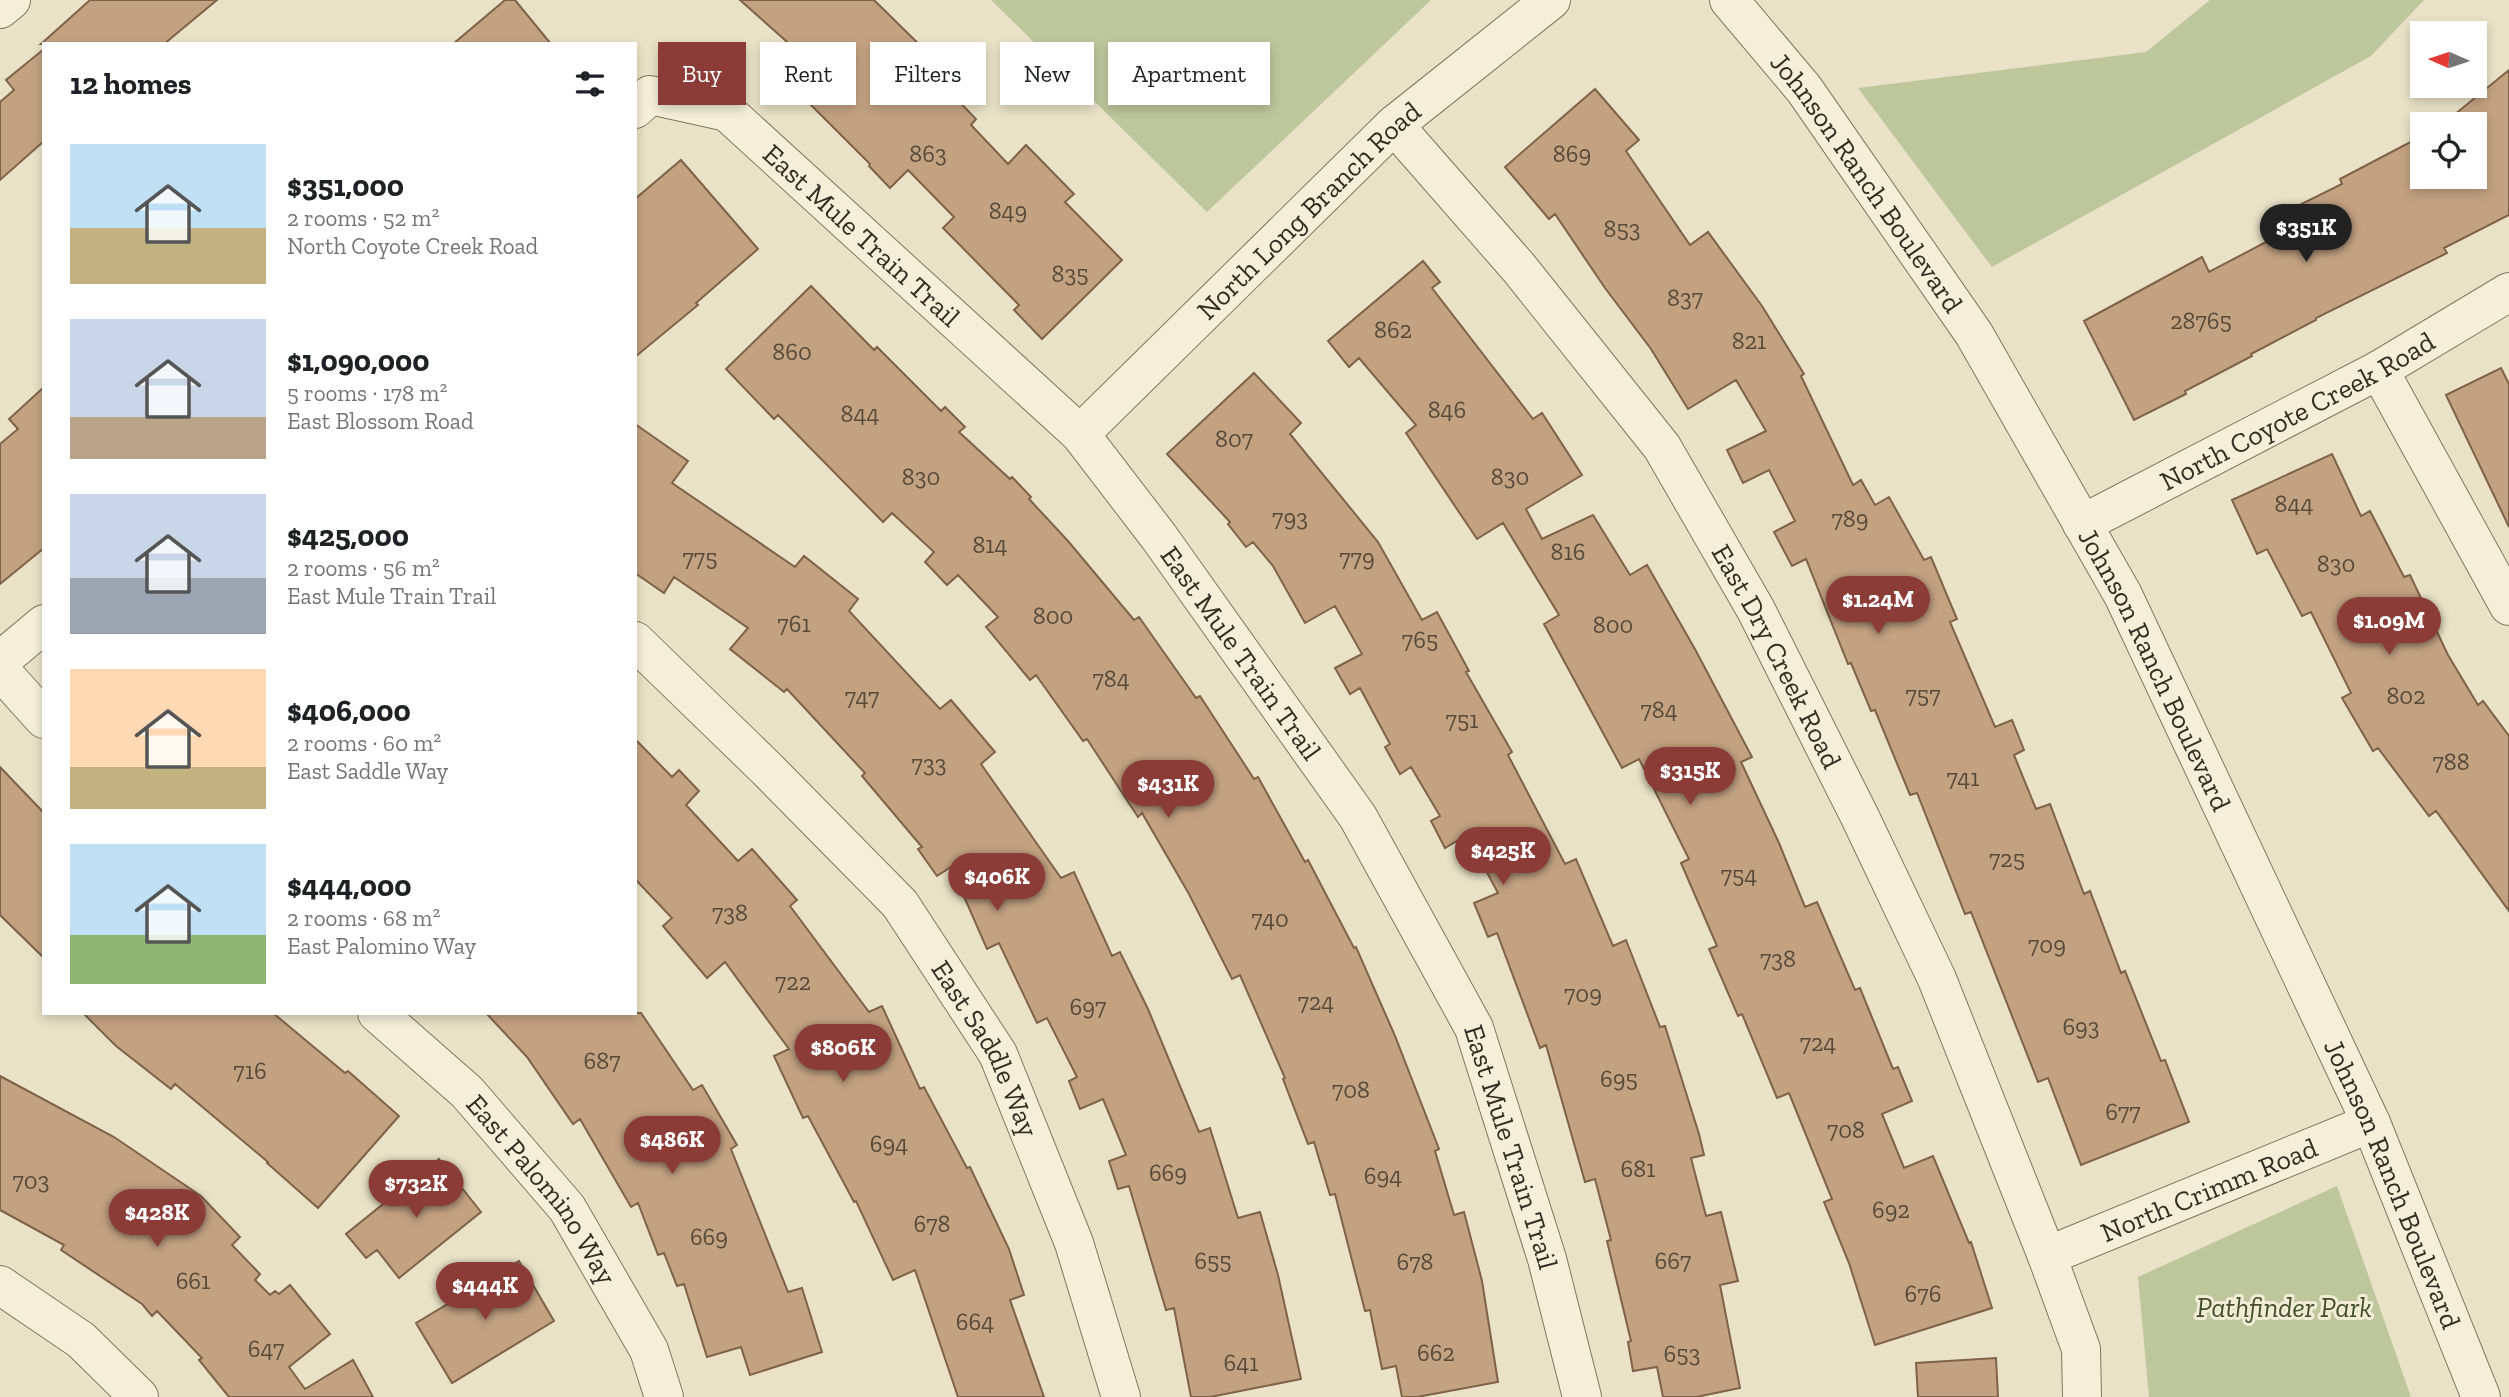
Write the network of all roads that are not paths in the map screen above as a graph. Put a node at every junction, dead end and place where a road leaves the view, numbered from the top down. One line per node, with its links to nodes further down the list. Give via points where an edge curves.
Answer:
1 (11, 0): 4 (street)
2 (1551, 0): 6 (street, North Long Branch Road)
3 (1729, 0): 10 (street, Johnson Ranch Boulevard, via 1804,89 1975,334)
4 (0, 9)
5 (643, 102): 9 (street, East Mule Train Trail, via 727,112)
6 (1394, 125): 9 (street, North Long Branch Road); 19 (street, East Dry Creek Road, via 1519,268 1662,447 1756,610 1872,842 1937,979)
7 (2509, 292): 8 (street, North Coyote Creek Road)
8 (2379, 370): 10 (street, North Coyote Creek Road); 11 (street)
9 (1080, 434): 24 (street, East Mule Train Trail, via 1358,817 1474,1028 1548,1259)
10 (2082, 524): 18 (street, Johnson Ranch Boulevard, via 2123,595)
11 (2509, 606)
12 (42, 626): 14 (street)
13 (637, 643): 23 (street, East Saddle Way, via 900,904 998,1055 1074,1243)
14 (0, 661)
15 (0, 670): 16 (street)
16 (42, 717)
17 (379, 1015): 22 (street, East Palomino Way, via 467,1092 567,1208 649,1350)
18 (2371, 1123): 19 (street, North Crimm Road); 26 (street, Johnson Ranch Boulevard)
19 (2047, 1256): 25 (street, East Dry Creek Road, via 2081,1349)
20 (0, 1285): 21 (street, via 80,1340)
21 (139, 1397)
22 (664, 1397)
23 (1121, 1397)
24 (1582, 1397)
25 (2082, 1397)
26 (2481, 1397)

